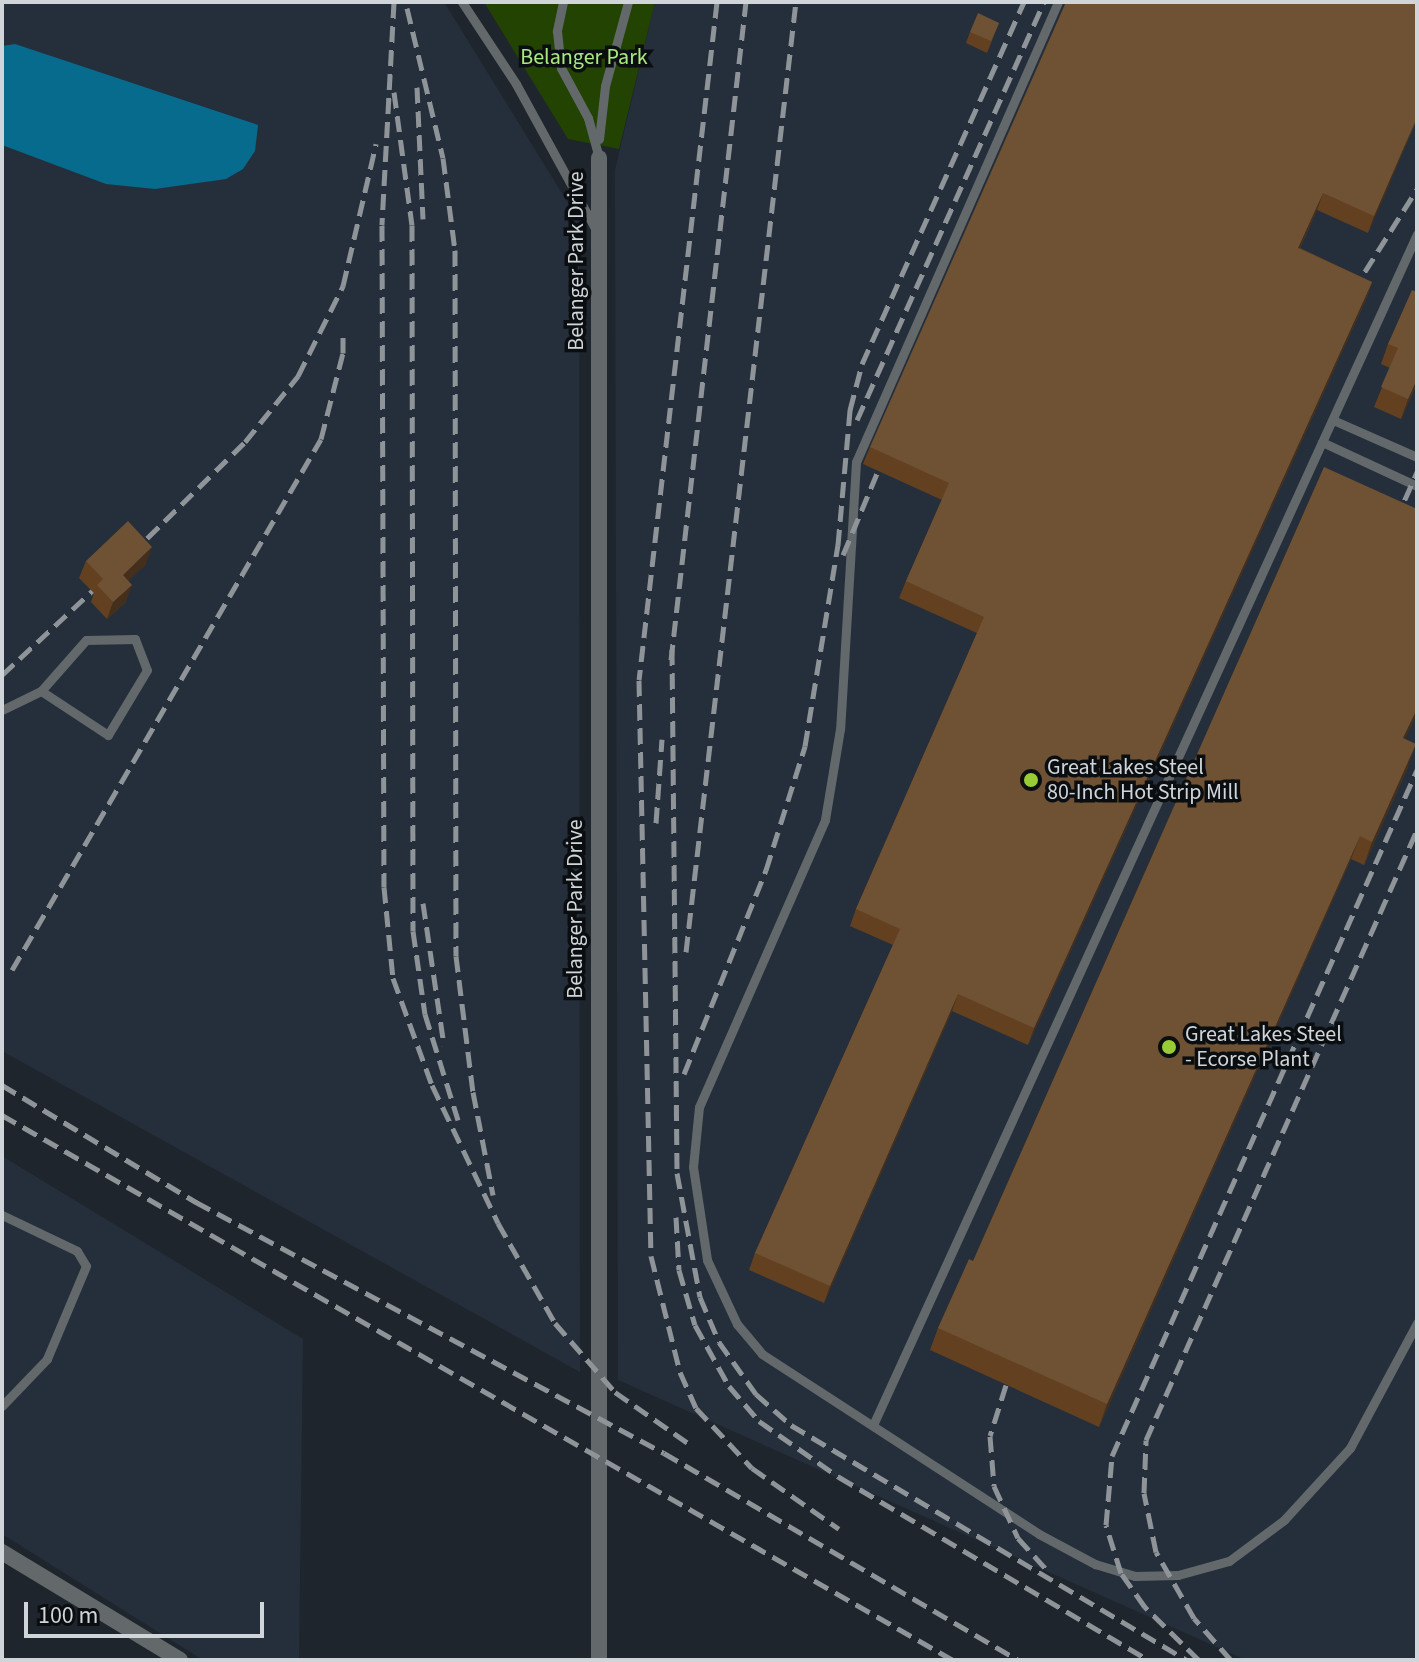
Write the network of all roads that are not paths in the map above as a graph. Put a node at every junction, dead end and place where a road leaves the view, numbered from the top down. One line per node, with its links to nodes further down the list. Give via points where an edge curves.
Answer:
1 (462, 2): 7 (lane, via 523,96)
2 (563, 2): 5 (lane, via 557,31 561,68 588,118)
3 (628, 2): 5 (lane, via 605,86)
4 (1058, 2): 17 (lane, via 856,462 840,729 825,820 784,922 707,1082 695,1134 699,1224 717,1286 737,1324 762,1354)
5 (599, 154): 7 (street, Belanger Park Drive)
6 (1417, 234): 8 (lane)
7 (599, 236): 20 (street, Belanger Park Drive)
8 (1333, 420): 9 (lane); 10 (lane)
9 (1322, 442): 11 (lane); 17 (lane)
10 (1417, 457)
11 (1417, 486)
12 (41, 691): 12 (lane, via 86,640 135,639 147,670 108,735); 13 (lane)
13 (2, 710)
14 (2, 1215): 16 (lane, via 77,1251 86,1266 47,1359)
15 (1417, 1323): 17 (lane, via 1370,1418 1313,1494 1240,1555 1178,1575 1135,1576 1067,1550)
16 (2, 1406)
17 (873, 1425)
18 (2, 1552): 19 (street)
19 (180, 1660)
20 (599, 1660)

